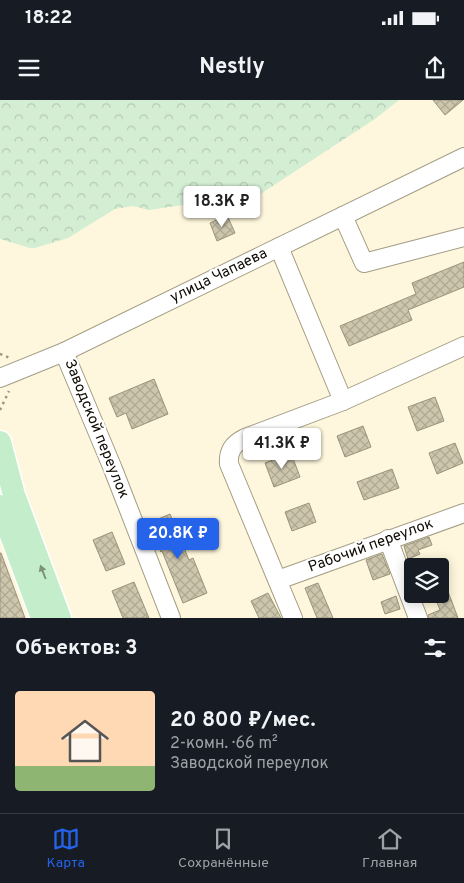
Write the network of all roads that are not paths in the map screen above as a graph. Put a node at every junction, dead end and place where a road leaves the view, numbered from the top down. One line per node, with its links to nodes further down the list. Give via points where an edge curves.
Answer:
1 (464, 157): 2 (street, улица Чапаева)
2 (343, 216): 3 (street, via 364,263); 4 (street, улица Чапаева)
3 (464, 237)
4 (279, 247): 6 (street, улица Чапаева); 8 (street)
5 (464, 346): 8 (street)
6 (64, 352): 7 (street, улица Чапаева); 16 (street, Заводской переулок)
7 (0, 378)
8 (343, 401): 13 (street, via 236,442 231,450 229,464)
9 (0, 442): 15 (main road, one-way to 9, via 14,495)
10 (0, 506): 14 (main road)
11 (464, 513): 12 (street, Рабочий переулок)
12 (388, 539): 13 (street, Рабочий переулок); 18 (street)
13 (278, 580): 17 (street)
14 (42, 618)
15 (60, 618)
16 (170, 618)
17 (293, 618)
18 (418, 618)

